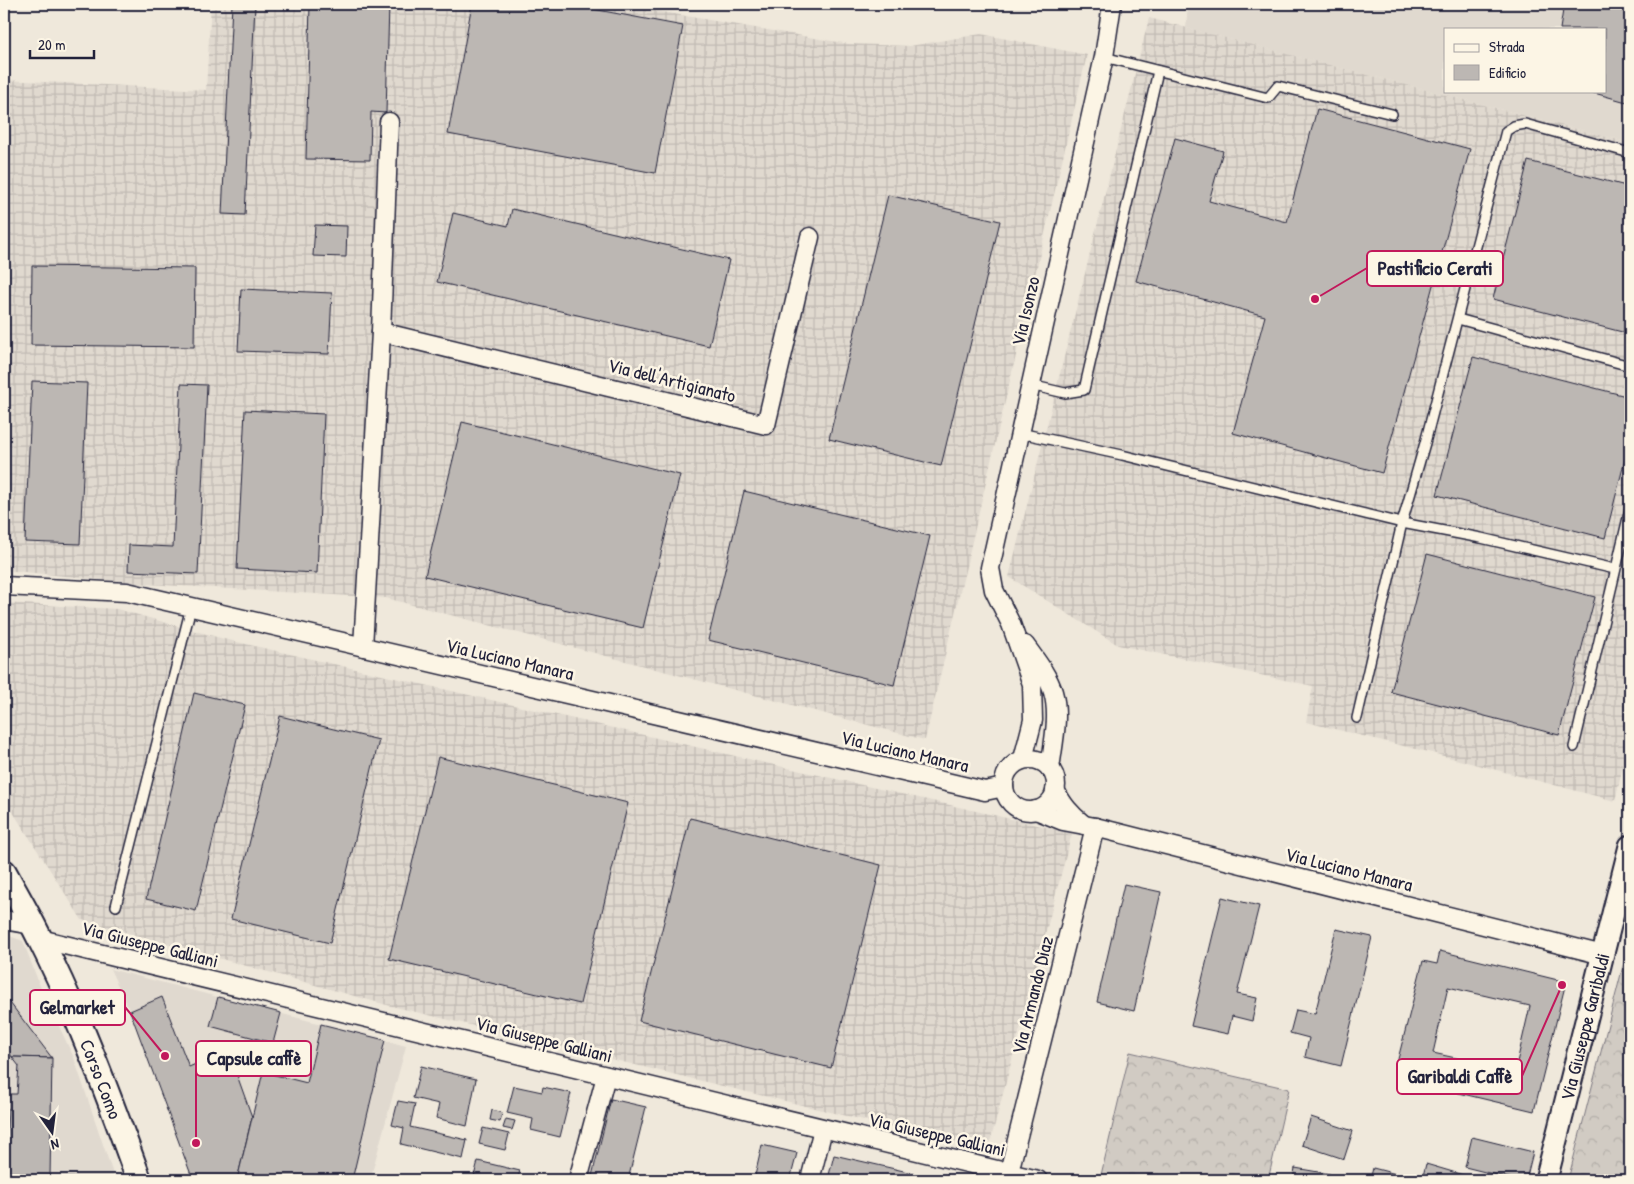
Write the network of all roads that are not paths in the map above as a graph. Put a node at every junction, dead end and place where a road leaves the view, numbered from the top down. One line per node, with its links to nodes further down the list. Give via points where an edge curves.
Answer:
1 (1112, 4): 2 (street, Via Isonzo)
2 (1104, 57): 3 (lane); 11 (street, Via Isonzo)
3 (1158, 71): 4 (lane, via 1268,98 1278,86); 11 (lane, via 1084,390 1065,393)
4 (1392, 114)
5 (389, 122): 9 (street)
6 (1630, 153): 8 (lane, via 1525,124 1506,131)
7 (810, 237): 9 (street, Via dell'Artigianato, via 766,425)
8 (1458, 319): 10 (lane); 14 (lane)
9 (381, 332): 19 (street)
10 (1630, 366)
11 (1030, 385): 12 (street, Via Isonzo)
12 (1020, 433): 14 (lane); 18 (street, Via Isonzo, via 990,568 994,590)
13 (1630, 509): 15 (lane)
14 (1402, 523): 15 (lane); 20 (lane)
15 (1615, 569): 21 (lane)
16 (4, 586): 17 (street, Via Luciano Manara, via 127,592)
17 (191, 607): 19 (street, Via Luciano Manara); 30 (lane)
18 (1011, 624): 22 (street, Via Isonzo, via 1032,684 1033,720); 23 (street, Via Isonzo, via 1053,691 1056,720)
19 (363, 647): 24 (street, Via Luciano Manara, via 985,791)
20 (1358, 718)
21 (1574, 747)
22 (1023, 760): 23 (street, via 1038,760); 24 (street, via 1011,767 1004,780)
23 (1050, 768): 25 (street, via 1056,782)
24 (1004, 788): 26 (street, via 1009,801 1015,806)
25 (1055, 790): 26 (street, via 1049,803); 27 (street, Via Luciano Manara, via 1063,806)
26 (1036, 810): 27 (street, Via Luciano Manara, via 1063,822)
27 (1090, 826): 33 (street, Via Luciano Manara); 36 (street, Via Armando Diaz)
28 (1630, 846): 33 (street, Via Giuseppe Garibaldi)
29 (4, 872): 32 (main road, Corso Como)
30 (116, 906)
31 (4, 920): 32 (street, Via Giuseppe Galliani)
32 (36, 932): 34 (street, Via Giuseppe Galliani); 37 (main road, Corso Como, via 100,1076)
33 (1603, 955): 41 (street, Via Giuseppe Garibaldi)
34 (606, 1076): 35 (street, Via Giuseppe Galliani); 38 (street)
35 (823, 1129): 36 (street, Via Giuseppe Galliani); 39 (street)
36 (1008, 1177): 40 (street, Via Giuseppe Galliani)
37 (139, 1180)
38 (578, 1180)
39 (810, 1180)
40 (1038, 1180)
41 (1546, 1180)

